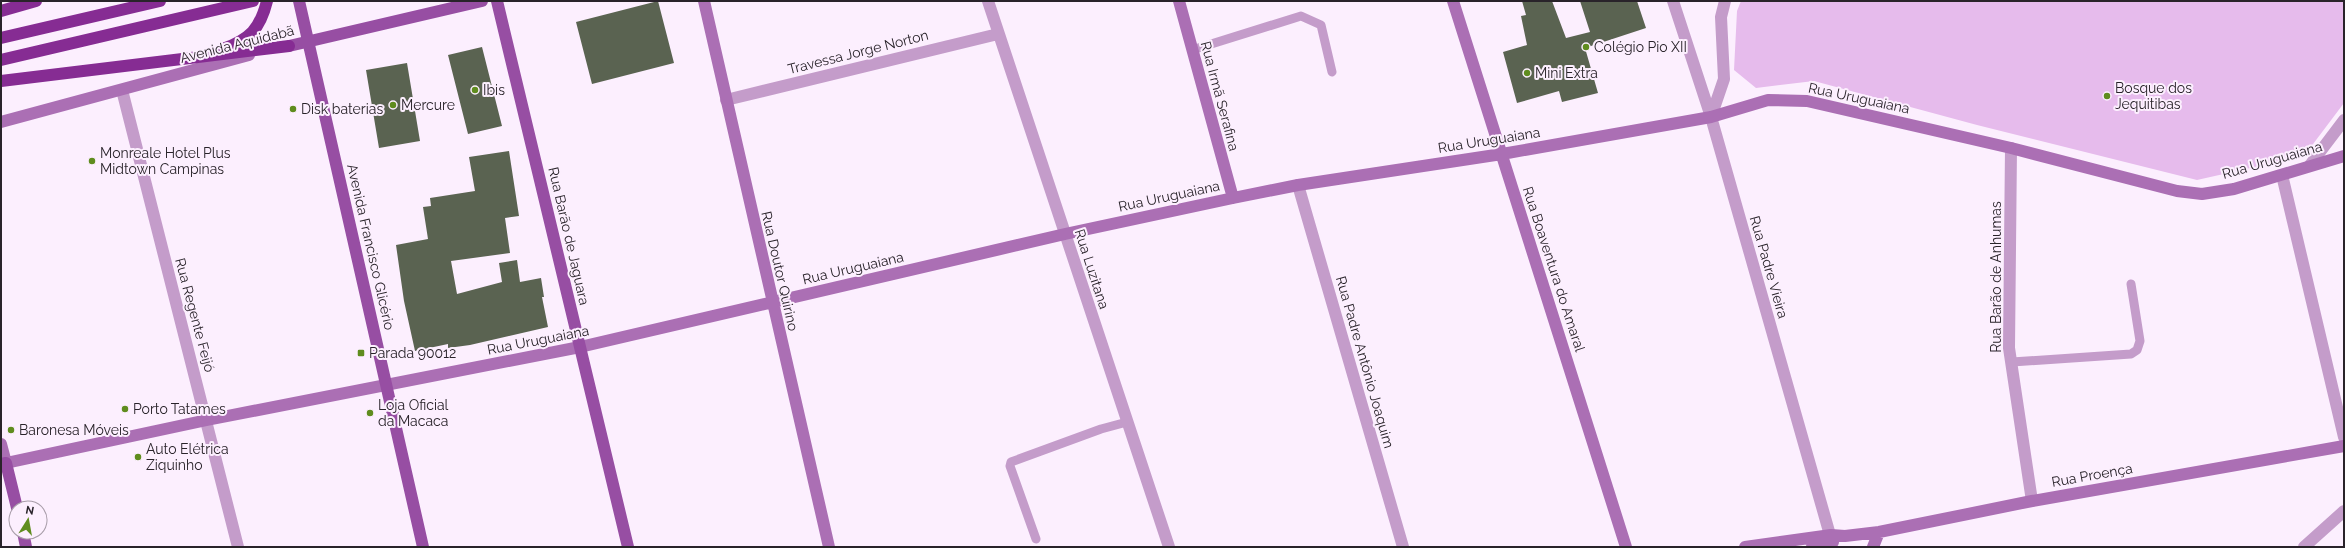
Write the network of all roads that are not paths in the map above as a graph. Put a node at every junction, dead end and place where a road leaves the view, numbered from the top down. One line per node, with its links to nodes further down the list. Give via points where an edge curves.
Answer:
1 (36, 1): 15 (highway)
2 (160, 1): 18 (highway)
3 (253, 1): 23 (highway)
4 (267, 1): 22 (highway, via 262,18 254,31 243,41)
5 (299, 1): 19 (main road, Avenida Francisco Glicério)
6 (446, 1): 16 (main road)
7 (482, 1): 16 (main road, Avenida Aquidabã)
8 (497, 1): 41 (main road, Rua Barão de Jaguara)
9 (704, 1): 27 (main road, Rua Doutor Quirino)
10 (988, 1): 17 (street, Rua Luzitana)
11 (1179, 1): 21 (main road, Rua Irmã Serafina)
12 (1453, 1): 32 (main road, Rua Boaventura do Amaral)
13 (1673, 1): 28 (street, Rua Padre Vieira)
14 (1725, 1): 28 (street, via 1721,17 1724,79)
15 (1, 11)
16 (433, 11): 19 (main road, Avenida Aquidabã)
17 (998, 34): 27 (street, Travessa Jorge Norton); 38 (street, Rua Luzitana)
18 (1, 38)
19 (308, 42): 20 (main road, Avenida Aquidabã); 43 (main road, Avenida Francisco Glicério)
20 (289, 46): 22 (highway); 26 (main road, Avenida Aquidabã, via 250,54)
21 (1192, 50): 24 (lane, via 1301,16 1321,25); 37 (main road, Rua Irmã Serafina)
22 (206, 55): 25 (highway)
23 (1, 60)
24 (1332, 72)
25 (1, 81)
26 (122, 90): 30 (main road, Avenida Aquidabã); 44 (street, Rua Regente Feijó)
27 (726, 100): 40 (main road, Rua Doutor Quirino)
28 (1711, 117): 31 (main road, Rua Uruguaiana, via 1768,100 1808,101); 32 (main road, Rua Uruguaiana); 55 (street, Rua Padre Vieira)
29 (2344, 120): 34 (street)
30 (1, 122)
31 (2011, 148): 35 (main road, Rua Uruguaiana, via 2202,194 2234,189); 42 (street, Rua Barão de Anhumas, via 2009,348)
32 (1502, 154): 36 (main road, Rua Uruguaiana); 62 (main road, Rua Boaventura do Amaral)
33 (2344, 156): 34 (main road, Rua Uruguaiana)
34 (2310, 165): 35 (main road, Rua Uruguaiana)
35 (2282, 175): 46 (street)
36 (1298, 185): 37 (main road, Rua Uruguaiana); 61 (street, Rua Padre Antônio Joaquim)
37 (1233, 198): 38 (main road, Rua Uruguaiana)
38 (1065, 234): 40 (main road, Rua Uruguaiana); 45 (street, Rua Luzitana)
39 (2131, 284): 42 (lane, via 2140,341 2137,350 2131,354)
40 (772, 303): 41 (main road, Rua Uruguaiana); 59 (main road, Rua Doutor Quirino)
41 (580, 347): 43 (main road, Rua Uruguaiana); 58 (main road, Rua Barão de Jaguara)
42 (2012, 362): 51 (street, Rua Barão de Anhumas)
43 (388, 386): 44 (main road, Rua Uruguaiana); 57 (main road, Avenida Francisco Glicério)
44 (207, 420): 49 (main road, Rua Uruguaiana); 56 (street, Rua Regente Feijó)
45 (1127, 422): 54 (lane, via 1011,462 1010,466); 60 (street, Rua Luzitana)
46 (2344, 437)
47 (1, 444): 49 (main road)
48 (2344, 446): 51 (main road, Rua Proença)
49 (3, 464): 50 (main road)
50 (14, 500)
51 (2032, 501): 53 (main road, Rua Proença)
52 (2344, 511): 66 (street)
53 (1879, 532): 55 (main road, Rua Proença); 65 (main road)
54 (1036, 539)
55 (1832, 539): 63 (main road, Rua Proença); 64 (main road, Rua Proença)
56 (238, 547)
57 (423, 547)
58 (628, 547)
59 (829, 547)
60 (1169, 547)
61 (1403, 547)
62 (1626, 547)
63 (1746, 547)
64 (1812, 547)
65 (1873, 547)
66 (2304, 547)

